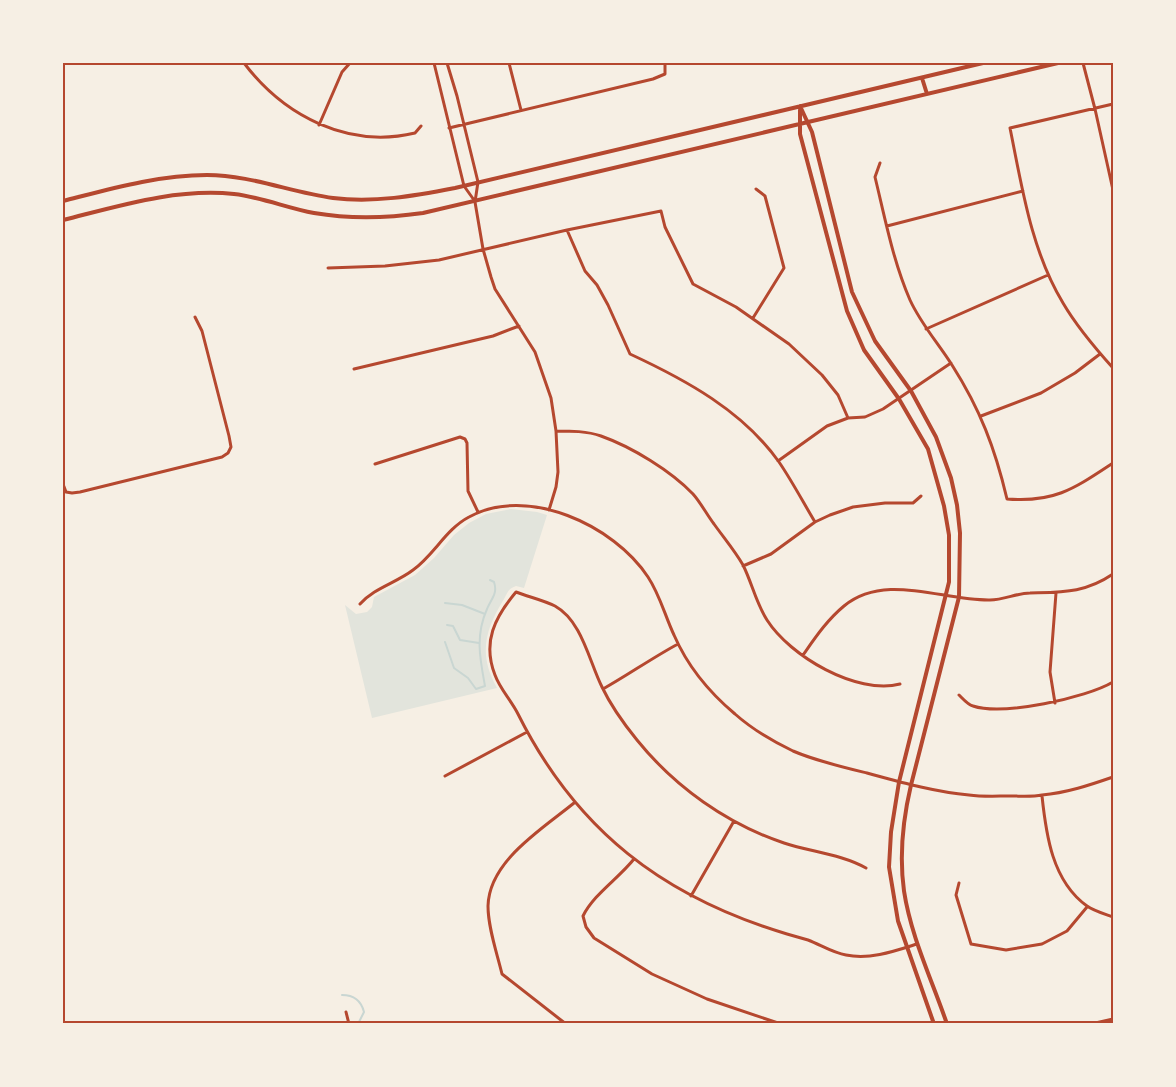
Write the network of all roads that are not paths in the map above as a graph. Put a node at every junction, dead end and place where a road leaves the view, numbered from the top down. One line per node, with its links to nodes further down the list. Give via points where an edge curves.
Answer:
1 (244, 63): 18 (street, via 278,100)
2 (350, 63): 18 (street, via 342,72)
3 (434, 63): 21 (street)
4 (447, 63): 17 (street)
5 (509, 63): 15 (street)
6 (665, 63): 15 (street, via 665,74 659,78)
7 (983, 63): 10 (main road)
8 (1058, 63): 11 (main road)
9 (1083, 63): 14 (street)
10 (922, 78): 11 (main road); 13 (main road)
11 (927, 95): 16 (main road)
12 (1113, 104): 14 (street)
13 (800, 106): 16 (main road); 19 (main road); 23 (main road)
14 (1095, 109): 26 (street); 27 (street, via 1010,128)
15 (521, 110): 17 (street)
16 (808, 123): 19 (main road); 46 (main road, via 852,292 875,341)
17 (464, 124): 21 (street); 23 (street)
18 (319, 125): 20 (street, via 381,137 415,133)
19 (800, 125): 29 (main road); 47 (main road, via 846,311 864,350)
20 (421, 126)
21 (449, 128): 24 (street)
22 (880, 163): 31 (street, via 875,177)
23 (478, 183): 24 (main road); 29 (street)
24 (464, 186): 28 (main road, via 396,199 363,200 332,198 251,178 208,175 169,177); 29 (street)
25 (756, 189): 38 (street, via 765,196 784,268)
26 (1113, 190)
27 (1023, 191): 31 (street); 35 (street)
28 (63, 201)
29 (475, 202): 30 (main road, via 413,214 366,217 315,213 236,194 207,193 146,200); 33 (street)
30 (63, 220)
31 (887, 226): 41 (street, via 897,267)
32 (567, 230): 33 (street); 38 (street, via 661,211 693,284); 51 (street, via 630,354 699,390 742,420)
33 (483, 249): 34 (street, via 439,260); 40 (street, via 495,289)
34 (327, 268)
35 (1048, 274): 41 (street); 42 (street, via 1062,302)
36 (63, 308): 39 (street)
37 (195, 317): 54 (street, via 229,436 228,453 72,493 66,492)
38 (753, 318): 49 (street, via 822,375 838,395)
39 (63, 322)
40 (519, 326): 45 (street, via 493,336); 50 (street, via 543,373)
41 (926, 329): 43 (street)
42 (1100, 354): 44 (street); 48 (street, via 1041,393)
43 (951, 363): 46 (street); 48 (street)
44 (1113, 368)
45 (354, 369)
46 (910, 391): 47 (street); 63 (main road, via 936,437 951,478 960,533)
47 (899, 399): 49 (street, via 865,417); 62 (main road, via 928,449 944,506 949,535)
48 (981, 416): 52 (street, via 1007,499 1046,499 1074,489)
49 (848, 418): 51 (street, via 827,426)
50 (556, 431): 56 (street, via 558,472); 59 (street, via 600,435 660,467 694,495)
51 (778, 461): 58 (street)
52 (1113, 463)
53 (375, 464): 57 (street, via 460,437 465,439 468,491)
54 (63, 484)
55 (921, 496): 58 (street, via 913,502 853,507)
56 (549, 510): 57 (street, via 519,504); 65 (street, via 608,536 631,556 649,578)
57 (478, 512): 64 (street, via 456,526 414,569 370,593)
58 (814, 522): 59 (street, via 771,554)
59 (743, 566): 66 (street, via 767,620)
60 (1113, 574): 61 (street, via 1083,590)
61 (1056, 593): 63 (street, via 1027,592 992,601); 71 (street, via 1050,672)
62 (946, 596): 63 (street); 66 (street, via 900,589 873,592 845,605); 75 (main road)
63 (959, 597): 76 (main road)
64 (360, 604)
65 (678, 644): 69 (street); 75 (street, via 709,688 763,735 794,752)
66 (803, 655): 68 (street, via 820,668 854,681 887,687)
67 (1113, 682): 71 (street)
68 (900, 684)
69 (603, 689): 72 (street, via 569,618 555,606 516,592 501,610 491,633 490,656 495,675); 79 (street, via 622,721 656,762 694,795)
70 (959, 695): 71 (street, via 972,706 995,708)
71 (1055, 703)
72 (527, 732): 73 (street); 78 (street)
73 (445, 776)
74 (1113, 777): 77 (street)
75 (899, 782): 76 (street); 87 (main road, via 889,867)
76 (911, 784): 77 (street, via 969,795); 86 (main road, via 905,809 904,891)
77 (1042, 796): 84 (street, via 1045,831 1054,860 1069,887)
78 (574, 802): 80 (street); 92 (street, via 508,859 494,879 488,906 502,974)
79 (734, 821): 81 (street, via 784,843 854,861); 83 (street)
80 (634, 860): 83 (street); 93 (street, via 589,904 583,916 594,938 673,984)
81 (866, 868)
82 (959, 883): 84 (street, via 956,896 971,944 1006,951 1042,944 1067,931)
83 (691, 896): 87 (street, via 747,922 846,955 878,955)
84 (1087, 907): 85 (street)
85 (1113, 917)
86 (917, 944): 87 (street); 95 (main road)
87 (906, 947): 94 (main road)
88 (346, 1012): 91 (street)
89 (1113, 1019): 90 (street)
90 (1106, 1022): 96 (street)
91 (349, 1024)
92 (566, 1024)
93 (781, 1024)
94 (934, 1024)
95 (947, 1024)
96 (1091, 1024)

